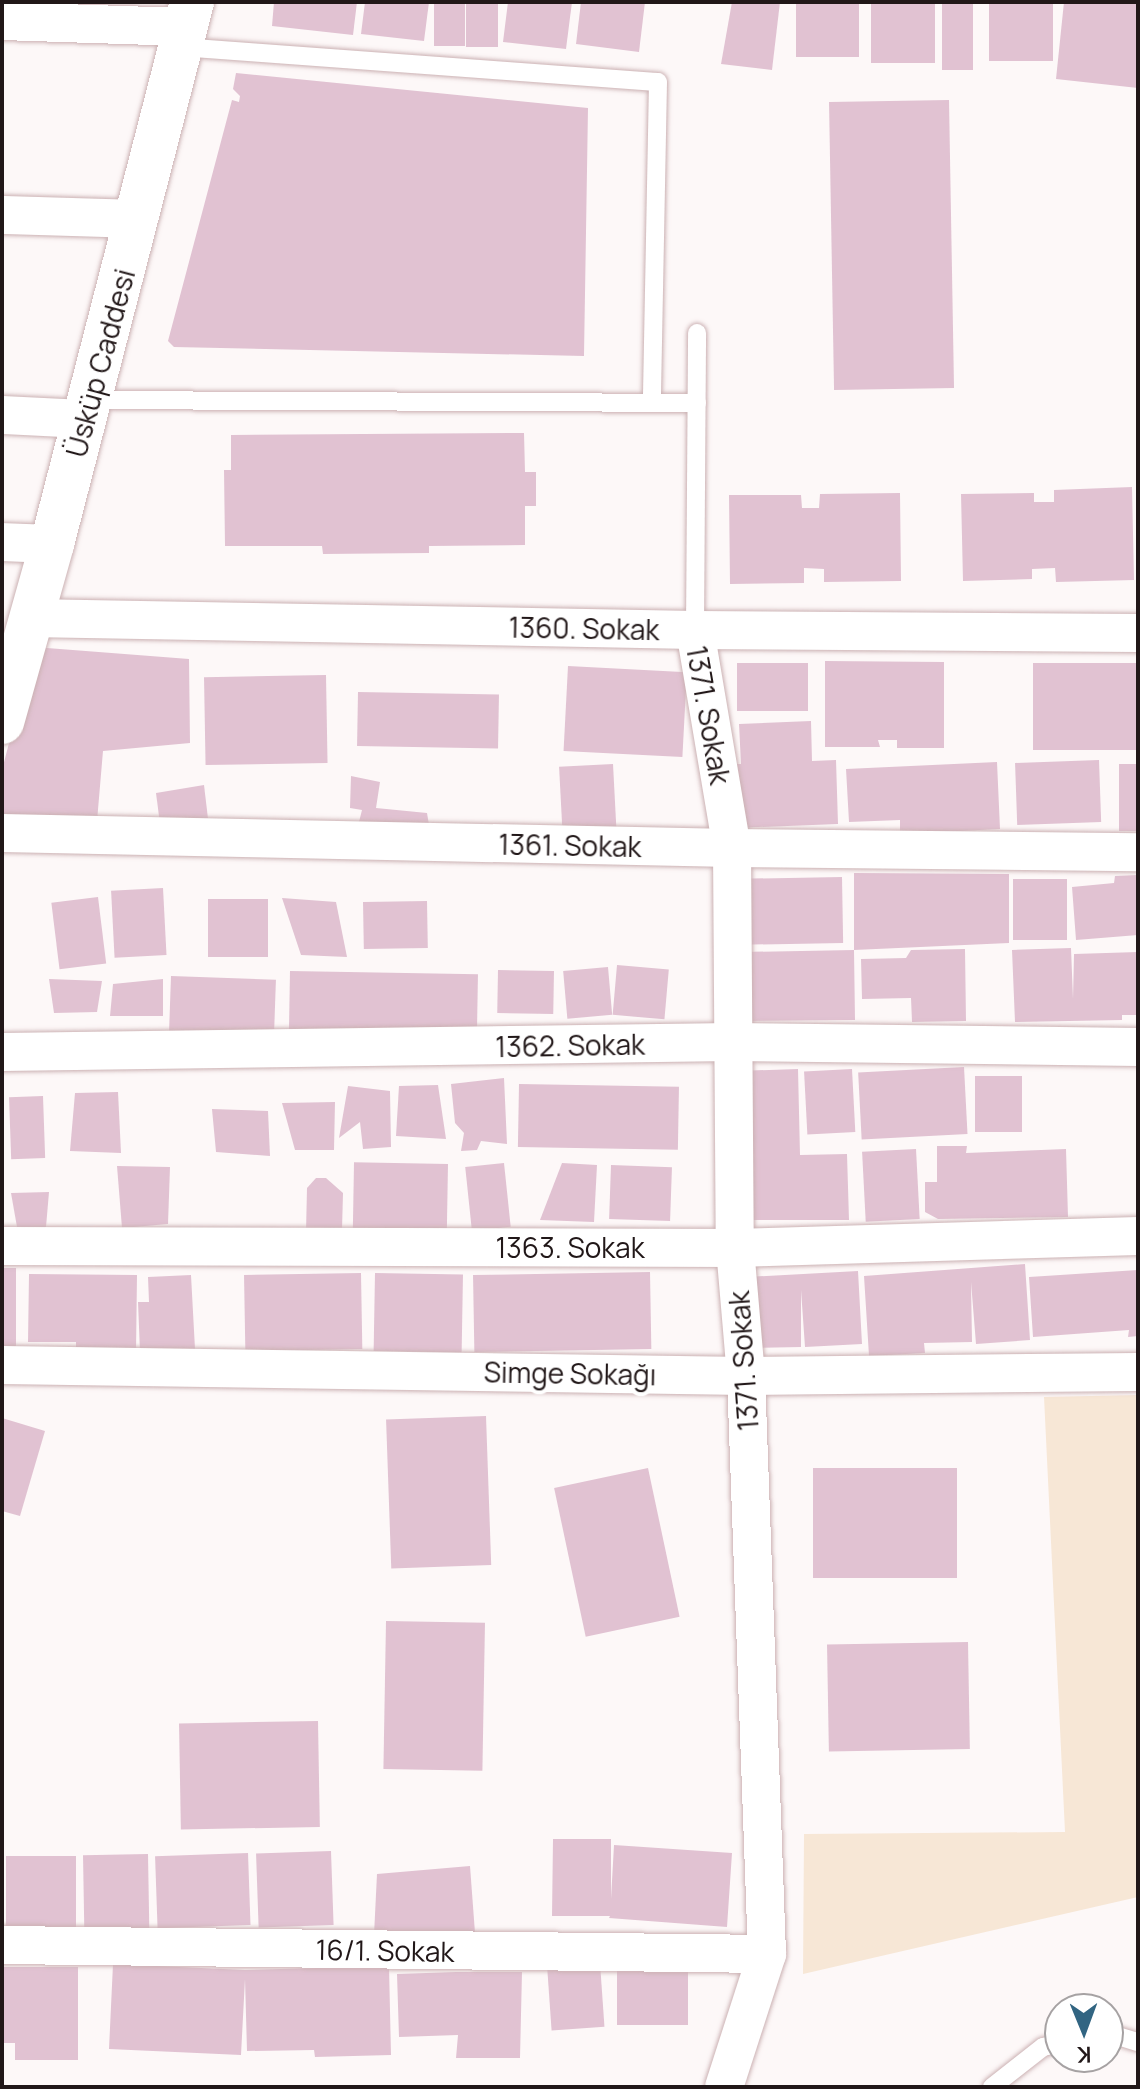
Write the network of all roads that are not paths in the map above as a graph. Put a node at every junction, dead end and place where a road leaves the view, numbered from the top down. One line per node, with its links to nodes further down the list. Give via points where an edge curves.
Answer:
1 (2, 21): 2 (street)
2 (185, 25): 4 (street, Üsküp Caddesi); 6 (lane, via 658,82)
3 (2, 215): 4 (street)
4 (137, 219): 8 (street, Üsküp Caddesi)
5 (697, 333): 7 (lane)
6 (652, 403): 7 (lane); 8 (lane)
7 (697, 403): 13 (lane)
8 (87, 410): 9 (street); 11 (street, Üsküp Caddesi)
9 (2, 415)
10 (2, 542): 11 (street)
11 (52, 544): 12 (street, Üsküp Caddesi)
12 (29, 618): 13 (street, 1360. Sokak); 15 (street, Üsküp Caddesi)
13 (695, 630): 14 (street, 1360. Sokak); 17 (street, 1371. Sokak)
14 (1138, 633)
15 (2, 722)
16 (2, 833): 17 (street, 1361. Sokak)
17 (732, 848): 18 (street, 1361. Sokak); 19 (street, 1371. Sokak)
18 (1138, 852)
19 (733, 1042): 20 (street, 1362. Sokak); 21 (street, 1362. Sokak); 24 (street, 1371. Sokak)
20 (1138, 1047)
21 (2, 1052)
22 (1138, 1236): 24 (street, 1363. Sokak)
23 (2, 1246): 24 (street, 1363. Sokak)
24 (735, 1248): 27 (street, 1371. Sokak)
25 (2, 1365): 27 (street, Simge Sokağı)
26 (1138, 1372): 27 (street, Simge Sokağı)
27 (746, 1376): 29 (street, 1371. Sokak)
28 (2, 1945): 29 (street, 16/1. Sokak)
29 (767, 1954): 31 (street, 1371. Sokak)
30 (1044, 2047): 32 (lane)
31 (724, 2087)
32 (992, 2087)

